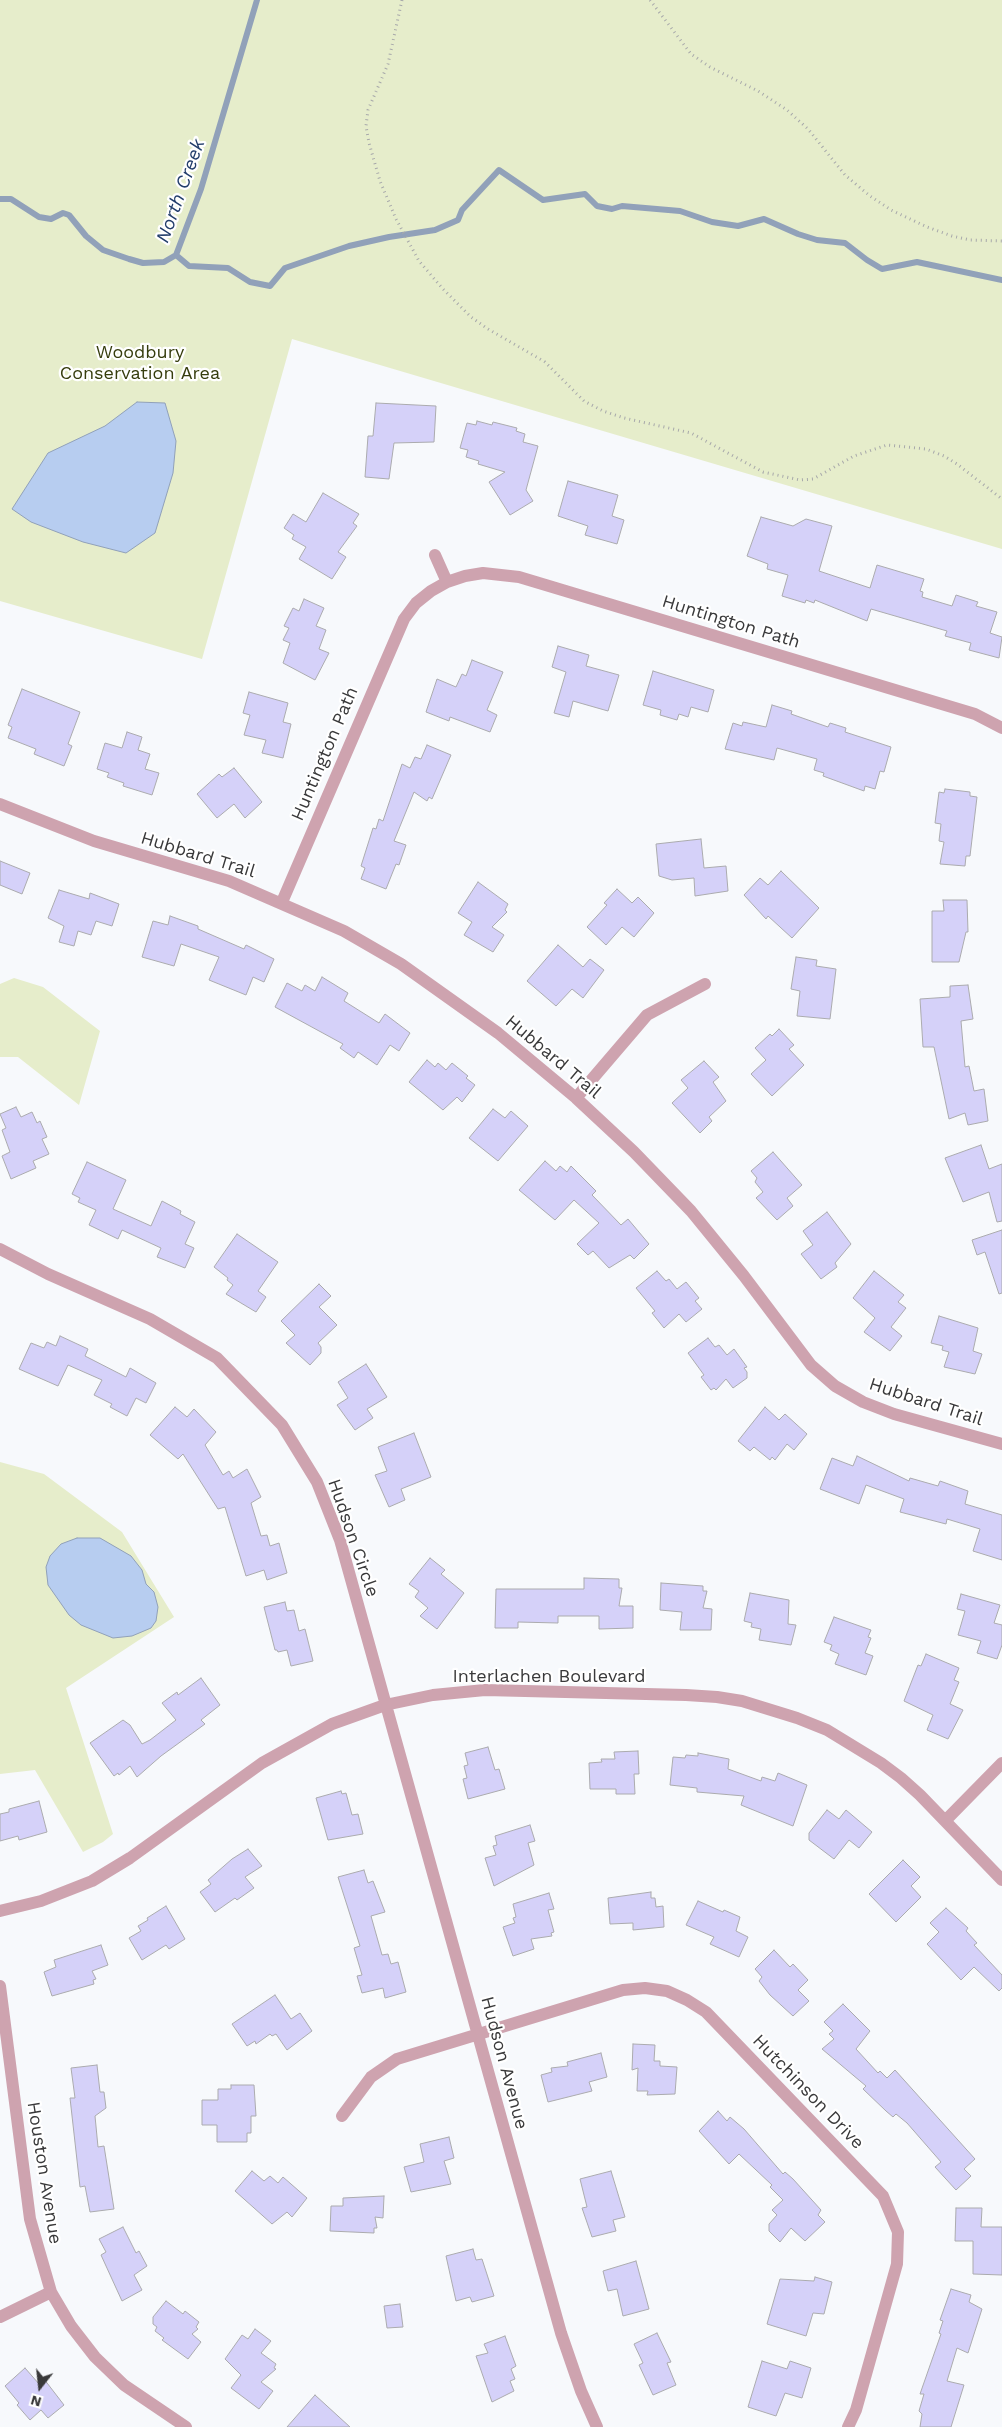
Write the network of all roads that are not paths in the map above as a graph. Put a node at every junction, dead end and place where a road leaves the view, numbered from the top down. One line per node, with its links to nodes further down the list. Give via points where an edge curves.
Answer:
1 (435, 555): 2 (street)
2 (447, 582): 3 (street, Huntington Path, via 483,573 520,577 975,714); 5 (street, Huntington Path, via 416,603 395,636)
3 (1002, 728)
4 (0, 804): 5 (street, Hubbard Trail, via 94,841 229,881)
5 (282, 902): 7 (street, Hubbard Trail, via 344,931 401,964 498,1033)
6 (704, 984): 7 (street, via 647,1015)
7 (576, 1098): 9 (street, Hubbard Trail, via 691,1211 811,1365 835,1386 894,1414)
8 (0, 1249): 10 (street, Hudson Circle, via 150,1319 217,1358 282,1424 317,1482 340,1540)
9 (1002, 1444)
10 (386, 1705): 12 (street, Interlachen Boulevard, via 433,1695 485,1690 686,1695 742,1701 827,1730 854,1746 901,1778); 14 (street, Interlachen Boulevard, via 332,1724 286,1748 130,1858 92,1881 41,1901); 16 (street, Hudson Avenue)
11 (1002, 1763): 12 (street)
12 (944, 1821): 13 (street, Interlachen Boulevard)
13 (1002, 1880)
14 (0, 1912)
15 (0, 1986): 18 (street, Houston Avenue, via 30,2219)
16 (478, 2034): 17 (street, Hutchinson Drive, via 397,2059 371,2077); 21 (street, Hudson Avenue, via 561,2333); 22 (street, Hutchinson Drive, via 623,1990 667,1991 706,2012 883,2196 898,2232 897,2264 856,2410)
17 (342, 2116)
18 (51, 2292): 19 (street); 20 (street, Houston Avenue, via 71,2326 124,2385)
19 (0, 2317)
20 (186, 2427)
21 (597, 2427)
22 (848, 2427)

